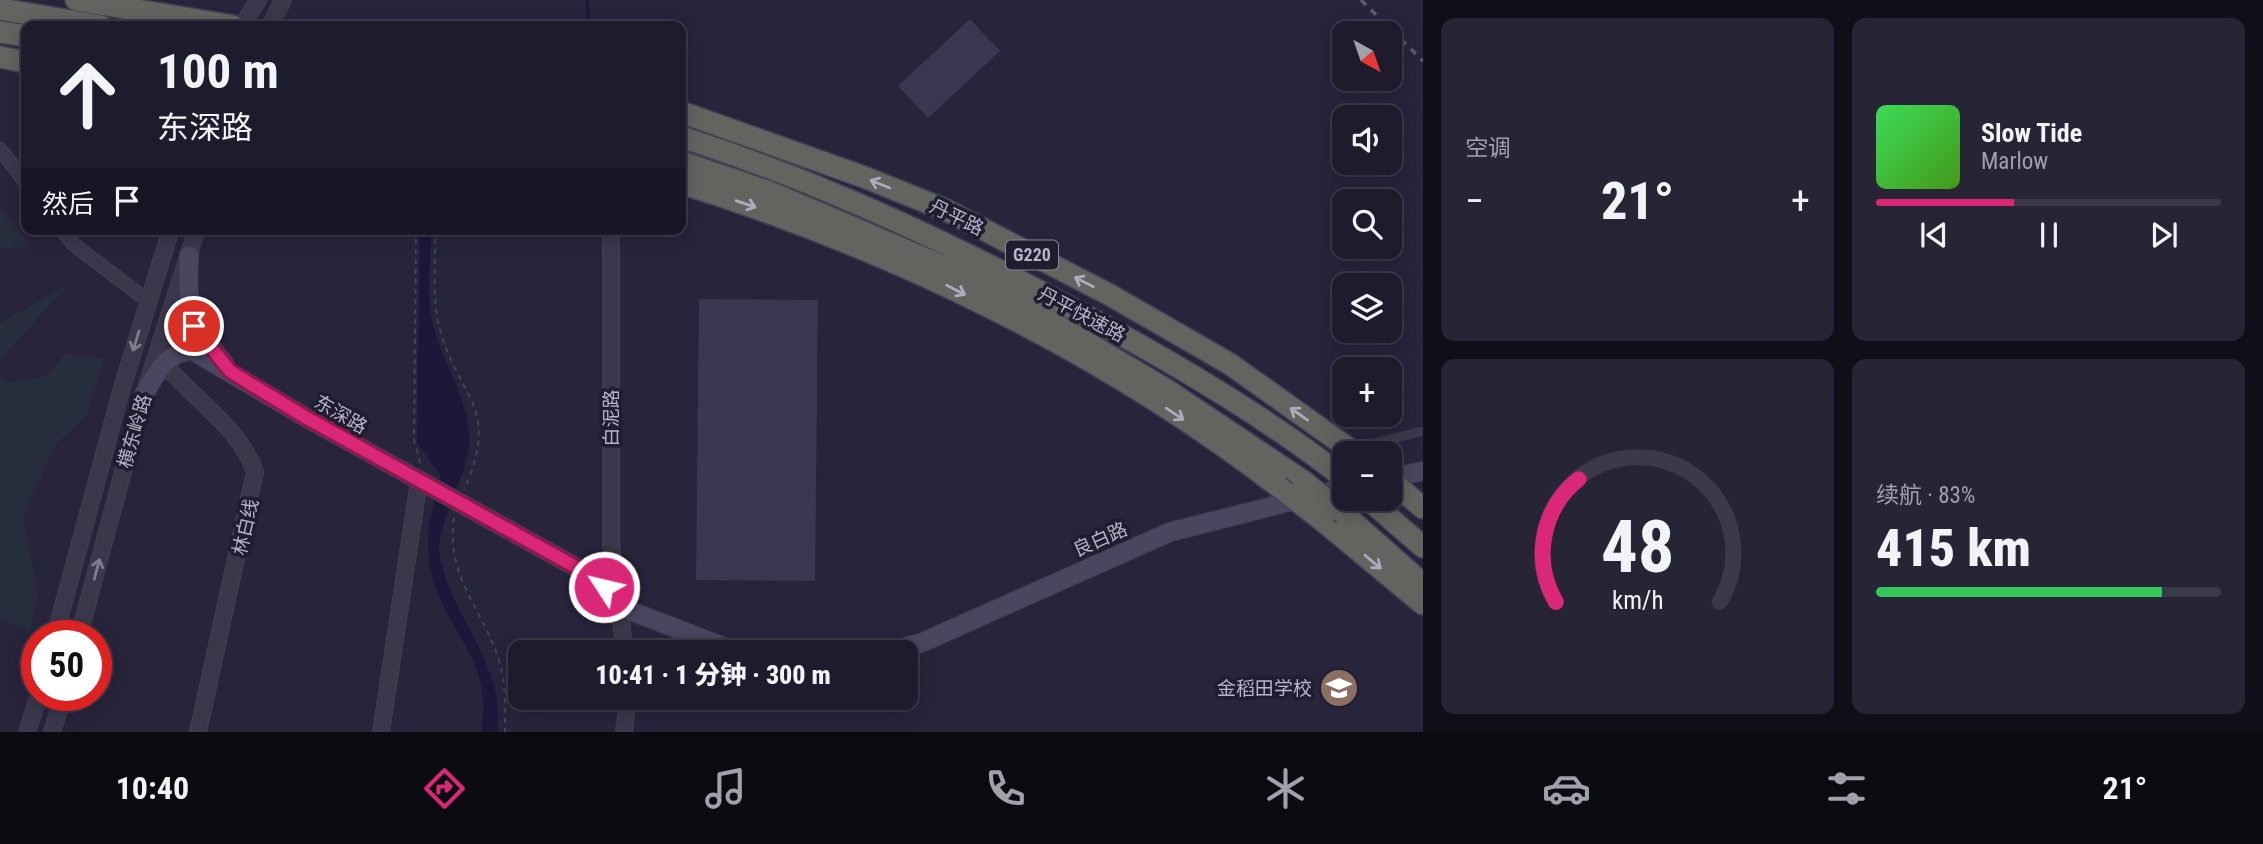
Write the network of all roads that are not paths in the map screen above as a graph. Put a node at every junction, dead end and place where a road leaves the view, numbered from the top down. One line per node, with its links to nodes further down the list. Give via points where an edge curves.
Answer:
1 (76, 0): 6 (highway)
2 (258, 0): 7 (street)
3 (283, 0): 8 (street)
4 (6, 10): 5 (highway)
5 (71, 21)
6 (203, 21)
7 (245, 21)
8 (272, 21)
9 (0, 57): 10 (highway)
10 (21, 61)
11 (686, 114): 22 (highway, 丹平路 / G220, one-way to 11, via 946,210)
12 (686, 139): 27 (highway, 丹平快速路, via 779,170 888,215 1003,271)
13 (0, 149): 15 (street)
14 (686, 164): 28 (highway, 丹平快速路, via 768,191 994,288)
15 (21, 176)
16 (686, 185): 25 (highway, one-way to 25, via 929,276)
17 (65, 235): 23 (street)
18 (169, 235): 23 (street, 横东岭路)
19 (195, 235): 21 (street)
20 (611, 235): 44 (street, 白泥路, via 611,545)
21 (189, 256): 24 (street); 26 (main road, 东深路, via 187,299 194,326)
22 (1110, 295): 27 (highway); 31 (highway, 丹平路 / G220, one-way to 22, via 1230,364)
23 (148, 301): 45 (street, 横东岭路, one-way to 45)
24 (160, 359): 26 (main road, 东深路, via 193,351); 29 (main road); 55 (street, 林白线, via 232,434 255,472)
25 (1086, 360): 28 (highway); 43 (highway, one-way to 43, bridge, via 1279,486)
26 (230, 371): 36 (main road, 东深路)
27 (1186, 371): 33 (highway, 丹平快速路)
28 (1164, 388): 42 (highway, 丹平快速路, bridge, via 1303,481)
29 (144, 394): 46 (street, 横东岭路, one-way to 29)
30 (1423, 431): 32 (lane)
31 (1338, 441)
32 (1388, 441)
33 (1332, 470)
34 (1423, 471): 35 (main road)
35 (1402, 479)
36 (426, 486): 44 (main road, 东深路, via 592,576); 56 (street)
37 (1402, 490): 39 (highway)
38 (1332, 491): 49 (main road, 良白路, via 1170,532)
39 (1423, 508)
40 (1382, 511): 41 (highway)
41 (1423, 548)
42 (1423, 584)
43 (1423, 604)
44 (618, 606): 47 (street, 白泥路); 48 (main road)
45 (59, 620)
46 (83, 620)
47 (623, 640)
48 (706, 640)
49 (918, 644)
50 (627, 710): 57 (street)
51 (34, 711): 53 (street)
52 (59, 711): 54 (street)
53 (27, 732)
54 (52, 732)
55 (198, 732)
56 (381, 732)
57 (624, 732)

